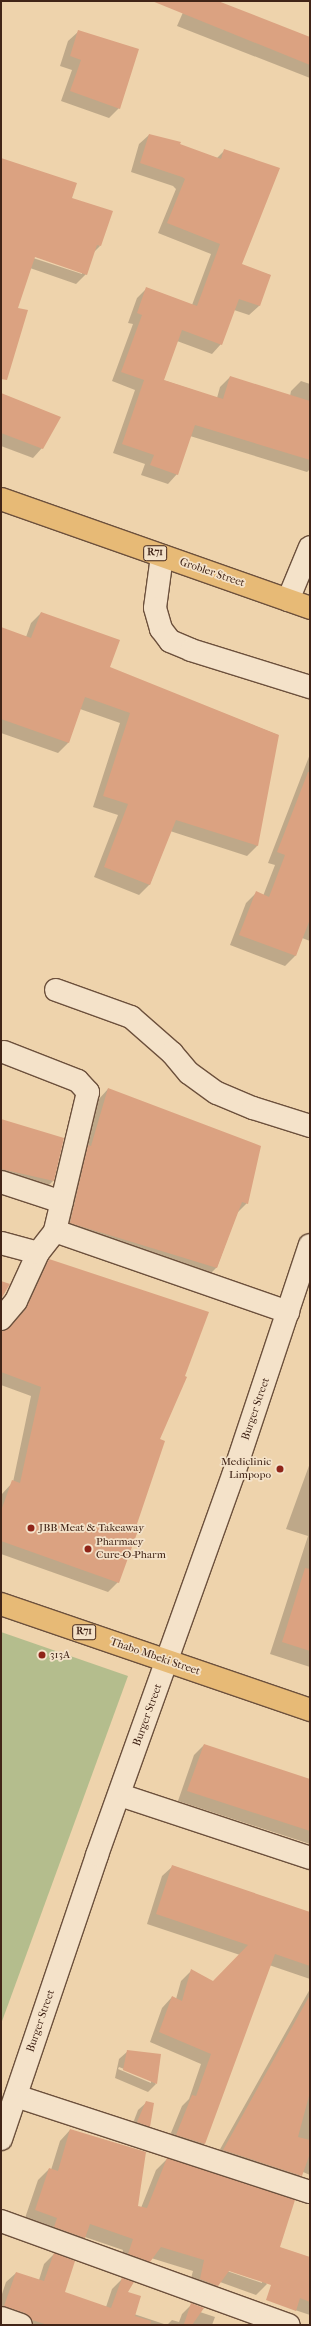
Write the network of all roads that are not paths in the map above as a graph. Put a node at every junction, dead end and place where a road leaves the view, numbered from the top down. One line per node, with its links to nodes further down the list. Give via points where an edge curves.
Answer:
1 (1, 499): 3 (main road, Grobler Street / R71)
2 (310, 547): 4 (street)
3 (162, 556): 4 (main road, Grobler Street / R71); 6 (street, via 155,608 161,629 170,641 190,650)
4 (288, 600): 5 (main road, Grobler Street / R71)
5 (310, 608)
6 (309, 686)
7 (56, 990): 9 (street, via 131,1018 172,1053 195,1078 217,1093 253,1108)
8 (4, 1052): 11 (street, via 78,1081 88,1092)
9 (310, 1126)
10 (1, 1182): 11 (street)
11 (62, 1202): 12 (street)
12 (55, 1231): 15 (street); 16 (street)
13 (1, 1243): 15 (street)
14 (310, 1245): 16 (street, Burger Street)
15 (38, 1253): 17 (street, via 16,1301)
16 (288, 1312): 19 (street, Burger Street)
17 (1, 1319)
18 (1, 1604): 19 (main road, Thabo Mbeki Street / R71)
19 (167, 1661): 20 (main road, Thabo Mbeki Street / R71); 21 (street, Burger Street)
20 (310, 1710)
21 (120, 1795): 22 (street); 23 (street, Burger Street)
22 (310, 1858)
23 (16, 2096): 24 (street, Burger Street); 25 (street)
24 (1, 2139)
25 (310, 2192)
26 (1, 2221): 29 (street)
27 (1, 2318): 28 (street)
28 (21, 2325)
29 (289, 2325)

